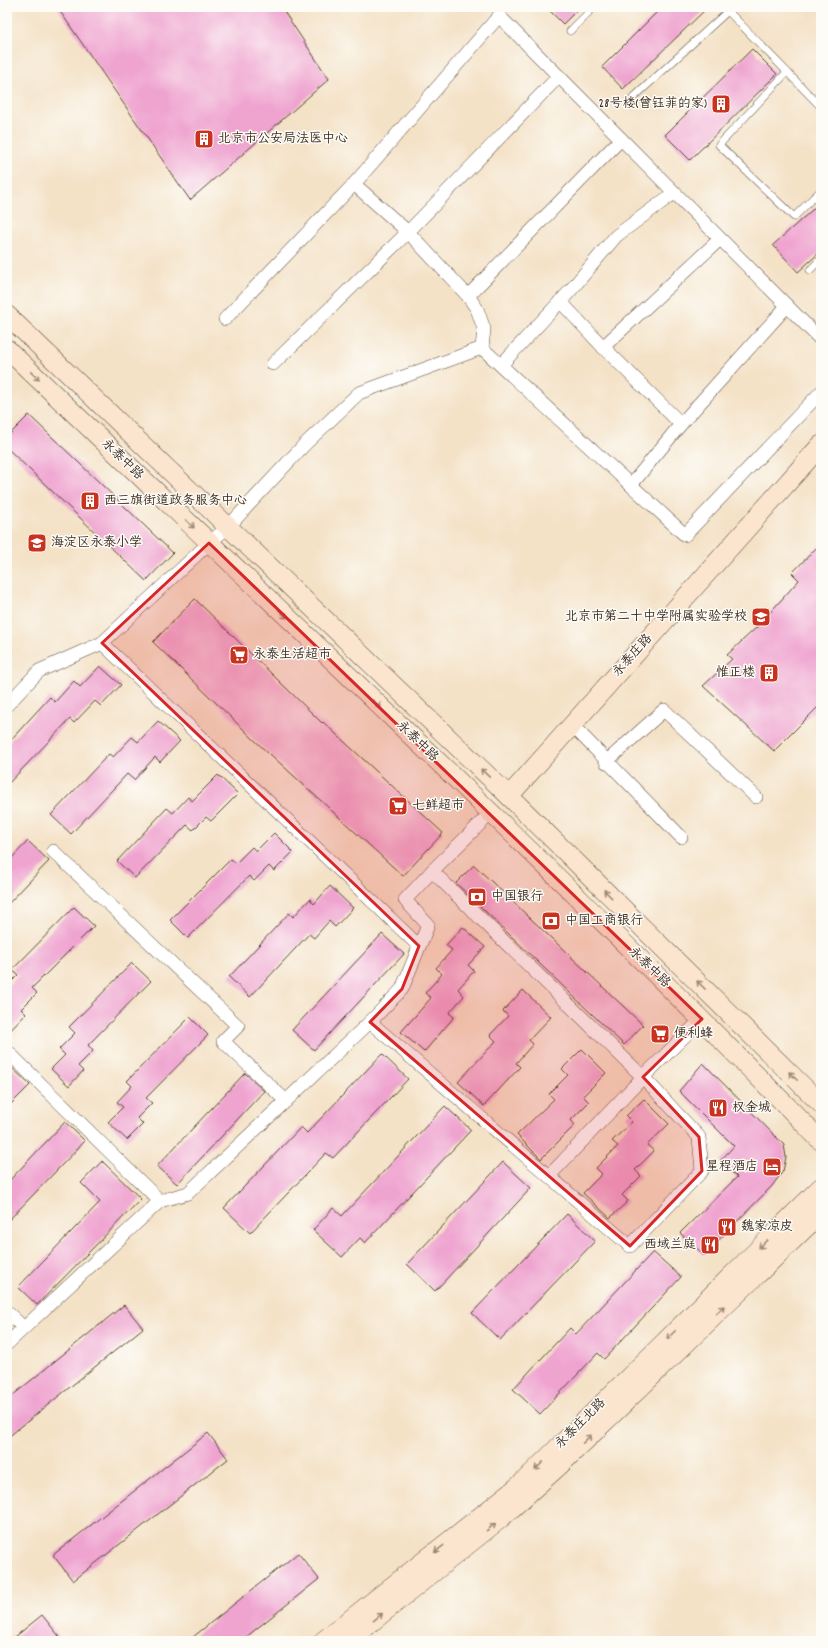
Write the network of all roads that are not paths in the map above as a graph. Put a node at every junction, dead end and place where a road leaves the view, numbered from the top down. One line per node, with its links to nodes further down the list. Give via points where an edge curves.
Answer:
1 (594, 7): 3 (lane)
2 (726, 9): 4 (lane); 6 (lane)
3 (570, 31)
4 (787, 72): 7 (lane); 10 (lane, via 719,145 794,217)
5 (559, 76): 8 (street); 9 (street, via 499,16); 12 (street)
6 (633, 98)
7 (821, 107)
8 (621, 139): 11 (street); 16 (street)
9 (354, 184): 12 (street); 20 (street)
10 (821, 190)
11 (674, 192): 13 (street); 17 (street, via 616,236)
12 (408, 232): 16 (street); 25 (street)
13 (720, 239): 18 (street); 22 (street)
14 (821, 259): 15 (lane)
15 (810, 270)
16 (468, 296): 23 (street, via 477,309 484,329)
17 (560, 301): 22 (street); 26 (street)
18 (787, 306): 21 (street); 28 (street)
19 (7, 315): 31 (main road, 永泰中路)
20 (225, 319)
21 (821, 340)
22 (603, 347): 28 (street)
23 (482, 348): 26 (street); 31 (street, via 359,393 304,445)
24 (7, 349): 32 (main road, 永泰中路, one-way to 32)
25 (273, 364)
26 (501, 365): 30 (street)
27 (821, 392): 30 (street, via 685,535)
28 (681, 424): 30 (street)
29 (821, 445): 35 (main road, 永泰庄路)
30 (631, 485)
31 (228, 527): 32 (street); 37 (main road, 永泰中路, one-way to 31)
32 (209, 543): 33 (street); 39 (main road, 永泰中路, one-way to 39)
33 (102, 644): 34 (street, via 39,671); 43 (street)
34 (7, 705)
35 (572, 725): 36 (street); 37 (main road, 永泰庄路)
36 (606, 762): 38 (street, via 664,710); 40 (street)
37 (509, 796): 49 (main road, 永泰中路, one-way to 37)
38 (756, 797)
39 (490, 813): 42 (street); 44 (main road, 永泰中路)
40 (681, 837)
41 (53, 851): 48 (street, via 238,1026 222,1041)
42 (432, 871): 43 (street, via 405,900 428,925); 47 (street)
43 (419, 946): 45 (street, via 402,989)
44 (702, 1019): 47 (street); 50 (main road, 永泰中路)
45 (370, 1022): 48 (street); 51 (street)
46 (7, 1051): 53 (street)
47 (643, 1077): 51 (street); 51 (street, via 699,1137 702,1171 630,1246)
48 (286, 1101): 53 (street, via 188,1193)
49 (821, 1104)
50 (821, 1141)
51 (549, 1176)
52 (821, 1187): 58 (main road, 永泰庄北路, one-way to 58, via 521,1484)
53 (160, 1201): 56 (street)
54 (821, 1213): 59 (main road, 永泰庄北路, one-way to 54, via 507,1513)
55 (7, 1312): 56 (street)
56 (24, 1328): 57 (street)
57 (7, 1344)
58 (323, 1641)
59 (348, 1641)

